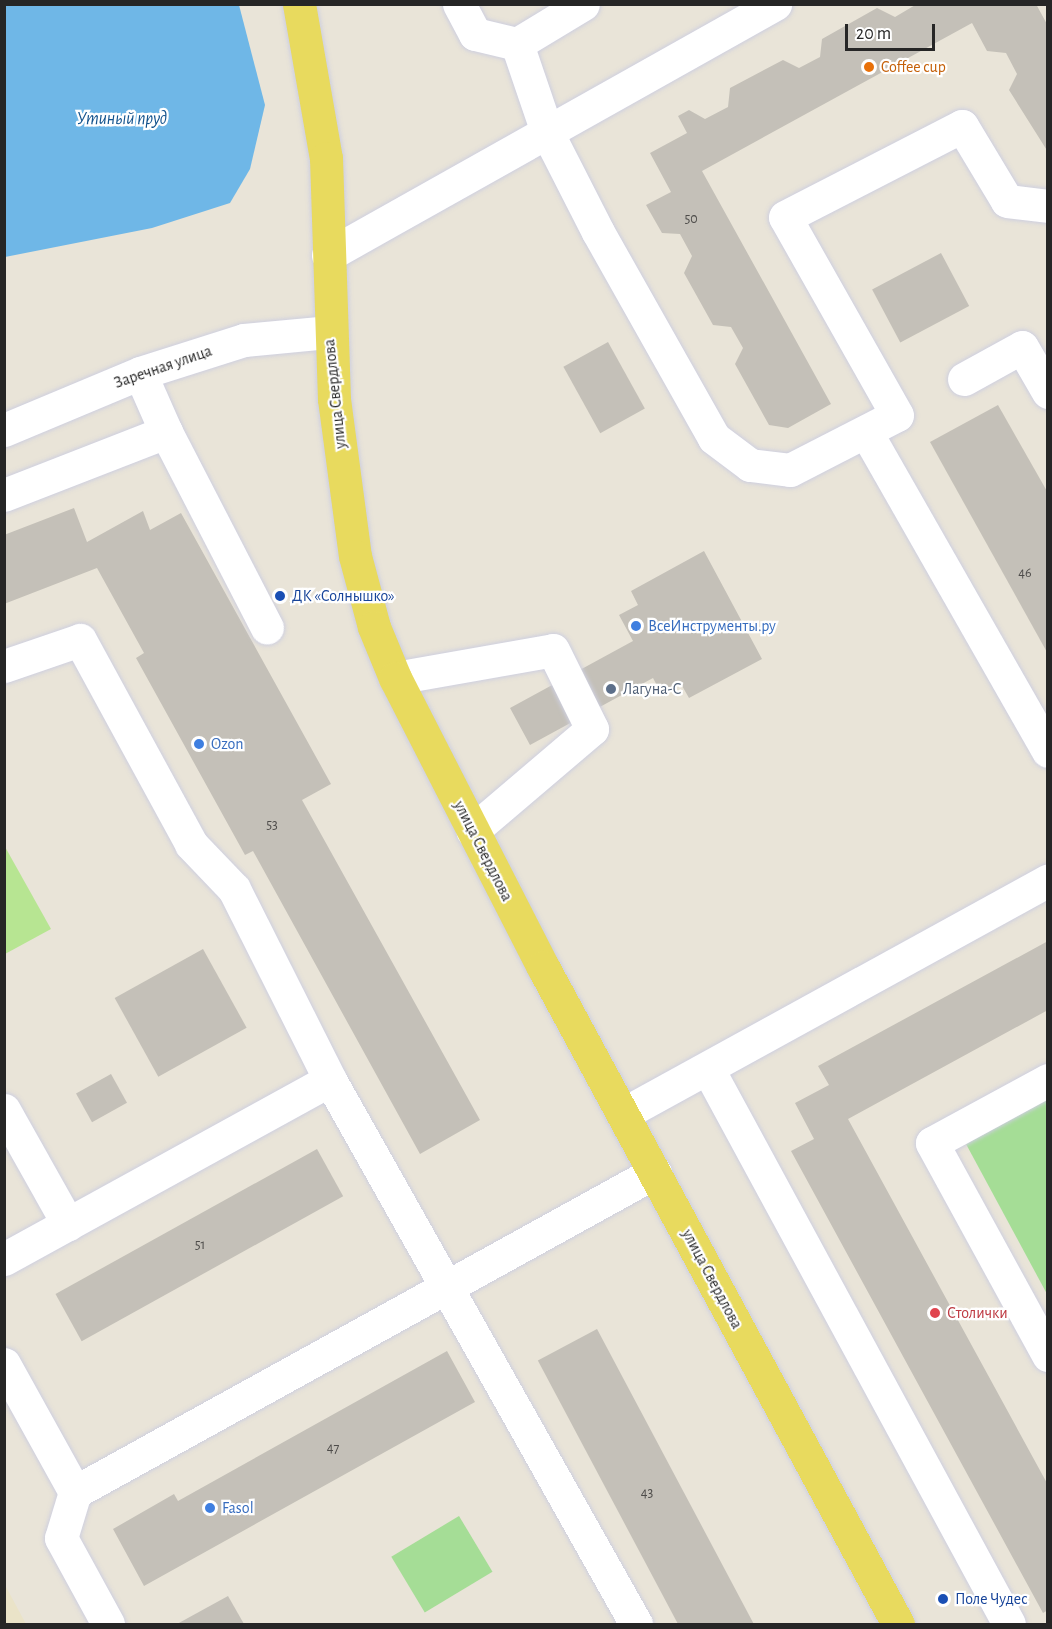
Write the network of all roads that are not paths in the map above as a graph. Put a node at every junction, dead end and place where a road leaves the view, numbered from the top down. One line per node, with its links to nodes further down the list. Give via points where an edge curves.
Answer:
1 (299, 4): 8 (main road, улица Свердлова, via 326,158)
2 (459, 4): 5 (street, via 475,34)
3 (583, 4): 5 (street)
4 (775, 4): 6 (street)
5 (517, 44): 6 (street)
6 (547, 132): 8 (street); 15 (street, via 714,438 750,465 790,470)
7 (1047, 206): 15 (street, via 1006,201 962,126 785,217 897,415)
8 (328, 255): 9 (main road, улица Свердлова)
9 (328, 332): 10 (street, Заречная улица, via 244,340); 19 (main road, улица Свердлова, via 355,556)
10 (140, 373): 13 (street, Заречная улица); 14 (street)
11 (964, 379): 12 (street, via 1022,347)
12 (1047, 392)
13 (4, 430)
14 (166, 432): 16 (street); 17 (street)
15 (866, 432): 20 (street)
16 (4, 495)
17 (267, 628)
18 (4, 666): 24 (street, via 80,640 190,844 234,890)
19 (395, 678): 21 (main road, улица Свердлова); 21 (street, via 553,650 592,729)
20 (1047, 751)
21 (472, 831): 27 (main road, улица Свердлова)
22 (1047, 880): 23 (street)
23 (708, 1069): 27 (street); 38 (street)
24 (330, 1080): 29 (street); 31 (street)
25 (1047, 1080): 32 (street, via 932,1143)
26 (4, 1110): 29 (street)
27 (623, 1114): 28 (main road, улица Свердлова)
28 (655, 1172): 31 (street); 37 (main road, улица Свердлова)
29 (68, 1224): 30 (street)
30 (4, 1259)
31 (448, 1286): 34 (street); 36 (street)
32 (1047, 1355)
33 (4, 1364): 34 (street)
34 (75, 1492): 35 (street, via 61,1538)
35 (108, 1624)
36 (636, 1624)
37 (898, 1624)
38 (1009, 1624)

